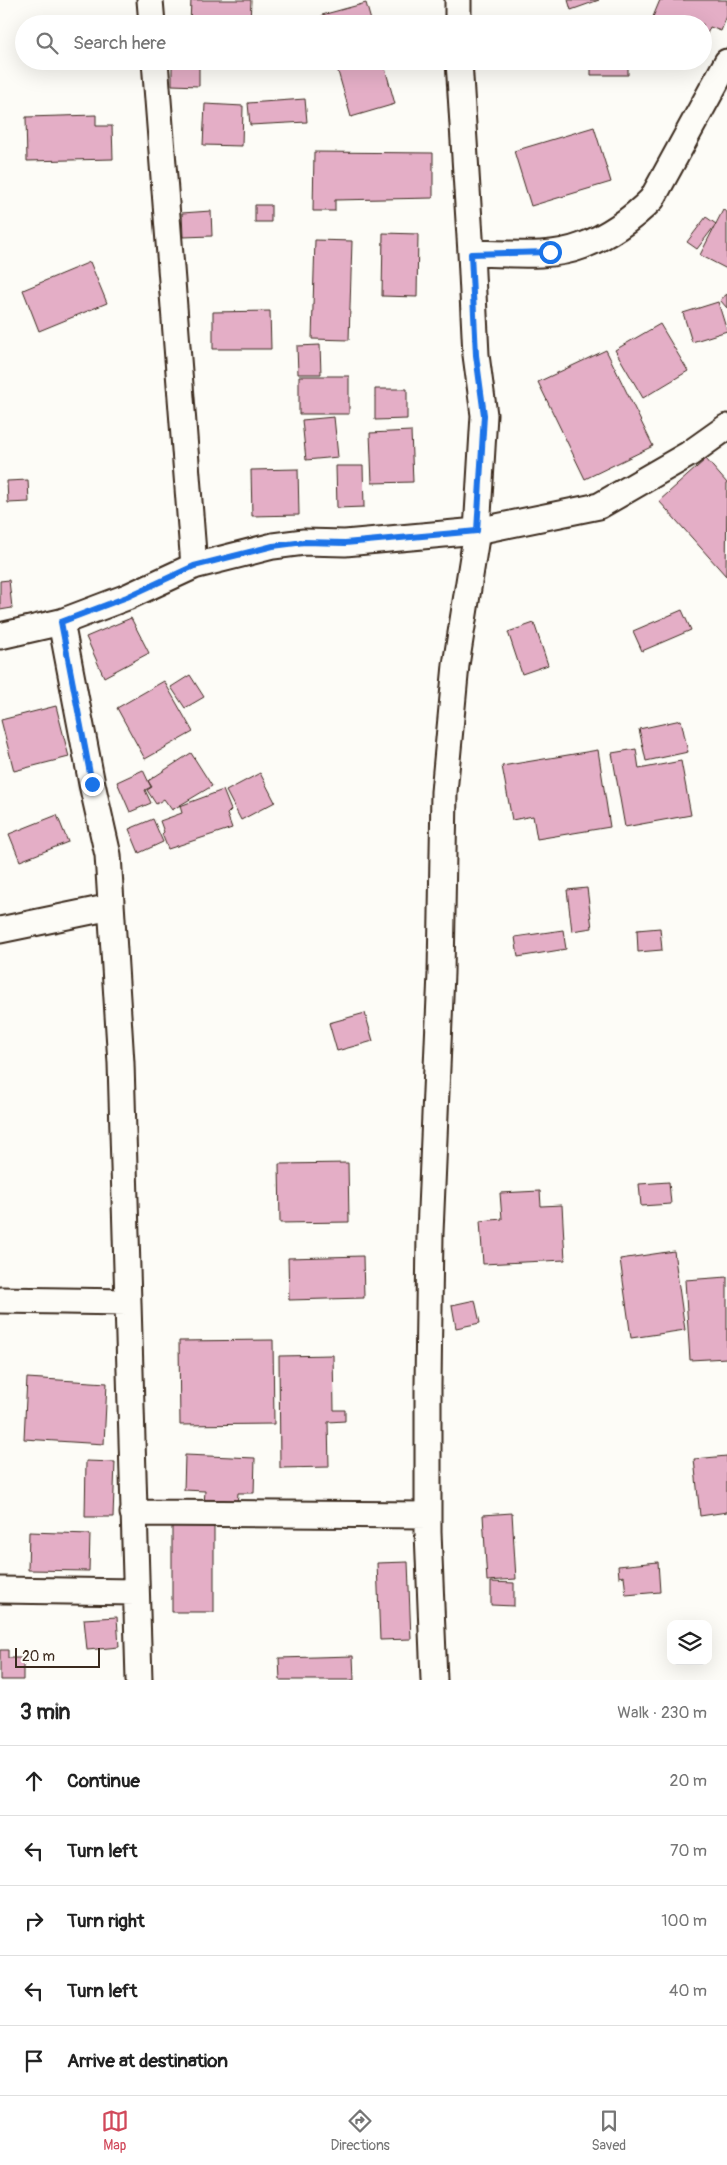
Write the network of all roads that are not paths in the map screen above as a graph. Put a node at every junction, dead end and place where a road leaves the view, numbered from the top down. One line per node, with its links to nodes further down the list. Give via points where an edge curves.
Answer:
1 (150, 0): 3 (street)
2 (458, 0): 4 (street)
3 (151, 15)
4 (458, 15)
5 (727, 62): 8 (street, via 652,199 637,214 582,246 550,252)
6 (156, 70): 11 (street)
7 (460, 70): 8 (street)
8 (471, 254): 10 (street, via 476,355 484,415)
9 (727, 427): 10 (street, via 689,454 599,506)
10 (477, 531): 11 (street, via 345,543 304,542 273,546); 19 (street, via 456,666 444,792 441,973 430,1233)
11 (194, 566): 12 (street, via 127,597)
12 (61, 622): 13 (street); 14 (street, via 108,855)
13 (0, 636)
14 (112, 907): 15 (street); 17 (street, via 121,1063)
15 (0, 930)
16 (0, 1300): 17 (street)
17 (127, 1302): 18 (street)
18 (132, 1513): 19 (street); 21 (street)
19 (428, 1515): 23 (street)
20 (0, 1590): 21 (street)
21 (135, 1592): 22 (street)
22 (139, 1680)
23 (434, 1680)

